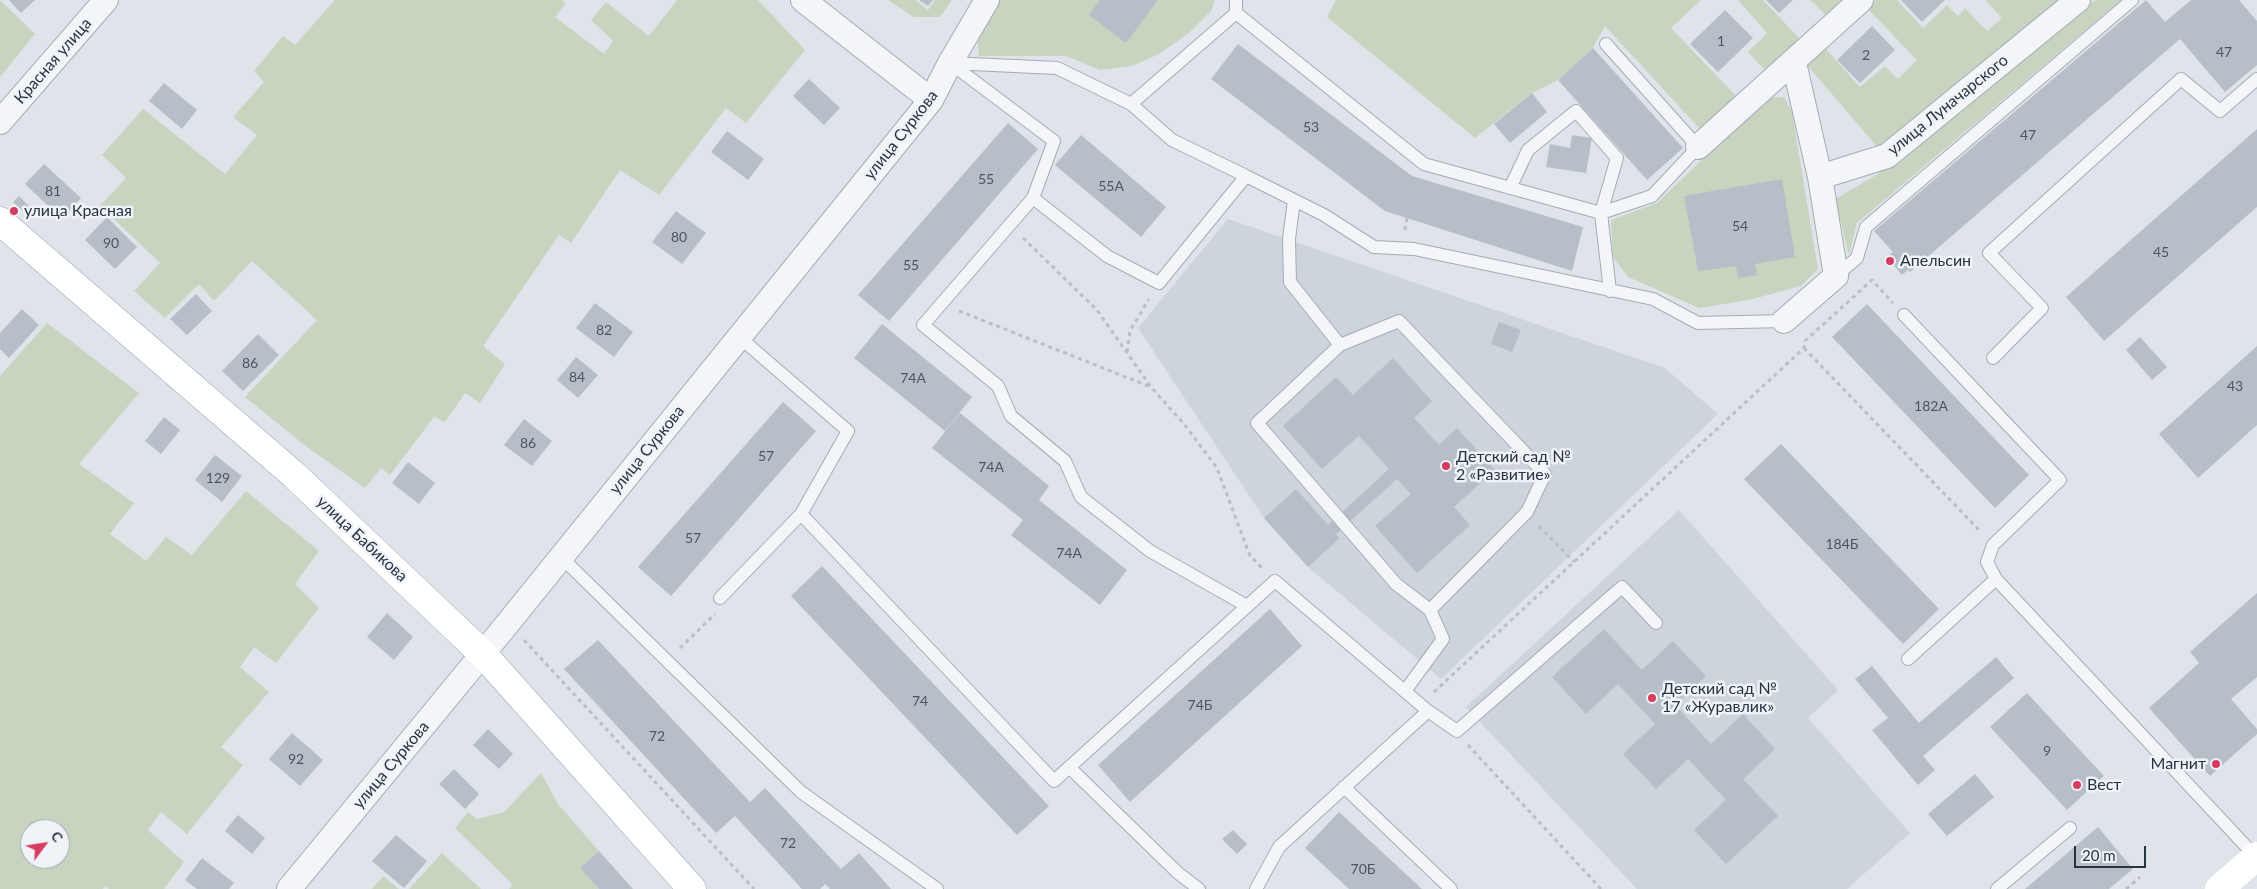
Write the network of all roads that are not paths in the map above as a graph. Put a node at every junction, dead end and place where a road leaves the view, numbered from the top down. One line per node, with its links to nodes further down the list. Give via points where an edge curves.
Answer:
1 (106, 0): 15 (street, Красная улица)
2 (803, 0): 13 (street)
3 (987, 0): 10 (street, улица Суркова)
4 (1236, 0): 8 (lane)
5 (1861, 0): 11 (street)
6 (2078, 0): 18 (street, улица Луначарского, via 1886,156)
7 (2132, 0): 24 (lane, via 1866,228 1857,258)
8 (1236, 13): 14 (lane); 19 (lane, via 1424,164)
9 (1606, 44): 16 (lane)
10 (950, 63): 13 (street, улица Суркова); 14 (lane, via 1057,68); 20 (lane, via 1054,141)
11 (1794, 63): 16 (street); 18 (street)
12 (2257, 79): 30 (lane, via 2220,111 2181,79 1989,253 2042,308)
13 (931, 100): 28 (street, улица Суркова)
14 (1132, 104): 17 (lane, via 1172,140)
15 (0, 122)
16 (1698, 147): 22 (lane, via 1652,196)
17 (1246, 176): 20 (lane, via 1159,283 1107,256); 21 (lane)
18 (1820, 177): 24 (street)
19 (1510, 188): 22 (lane); 22 (lane, via 1528,150 1576,111 1617,158)
20 (1033, 198): 35 (lane, via 923,325 998,386 1011,416 1065,461 1082,497 1150,551)
21 (1294, 200): 25 (lane, via 1374,247 1414,249); 29 (lane, via 1289,239 1290,282)
22 (1601, 214): 25 (lane)
23 (0, 221): 38 (main road, улица Бабикова, via 293,474)
24 (1836, 276): 27 (street)
25 (1610, 291): 27 (lane, via 1652,299 1698,323)
26 (1904, 315): 33 (lane, via 2060,480 1993,544 1987,562)
27 (1784, 320)
28 (738, 336): 31 (lane, via 848,431); 32 (street, улица Суркова)
29 (1340, 345): 36 (lane, via 1257,423 1396,584); 36 (lane, via 1399,321 1545,474 1527,512)
30 (1993, 358)
31 (800, 514): 34 (lane); 42 (lane, via 1054,781)
32 (561, 557): 38 (street, улица Суркова); 48 (lane, via 801,792)
33 (1996, 579): 39 (lane); 45 (lane)
34 (720, 598)
35 (1247, 606): 40 (lane, via 1275,581); 42 (lane)
36 (1430, 610): 40 (lane, via 1444,639)
37 (1656, 623): 41 (lane, via 1622,587 1457,731)
38 (483, 654): 46 (street, улица Суркова); 47 (main road, улица Бабикова)
39 (1908, 660)
40 (1404, 691): 41 (lane)
41 (1428, 711): 43 (lane)
42 (1069, 767): 49 (lane, via 1178,873)
43 (1344, 787): 50 (lane, via 1279,847); 51 (lane)
44 (2070, 828): 52 (lane)
45 (2256, 856): 53 (main road)
46 (289, 889)
47 (692, 889)
48 (937, 889)
49 (1200, 889)
50 (1256, 889)
51 (1450, 889)
52 (1997, 889)
53 (2218, 889)

